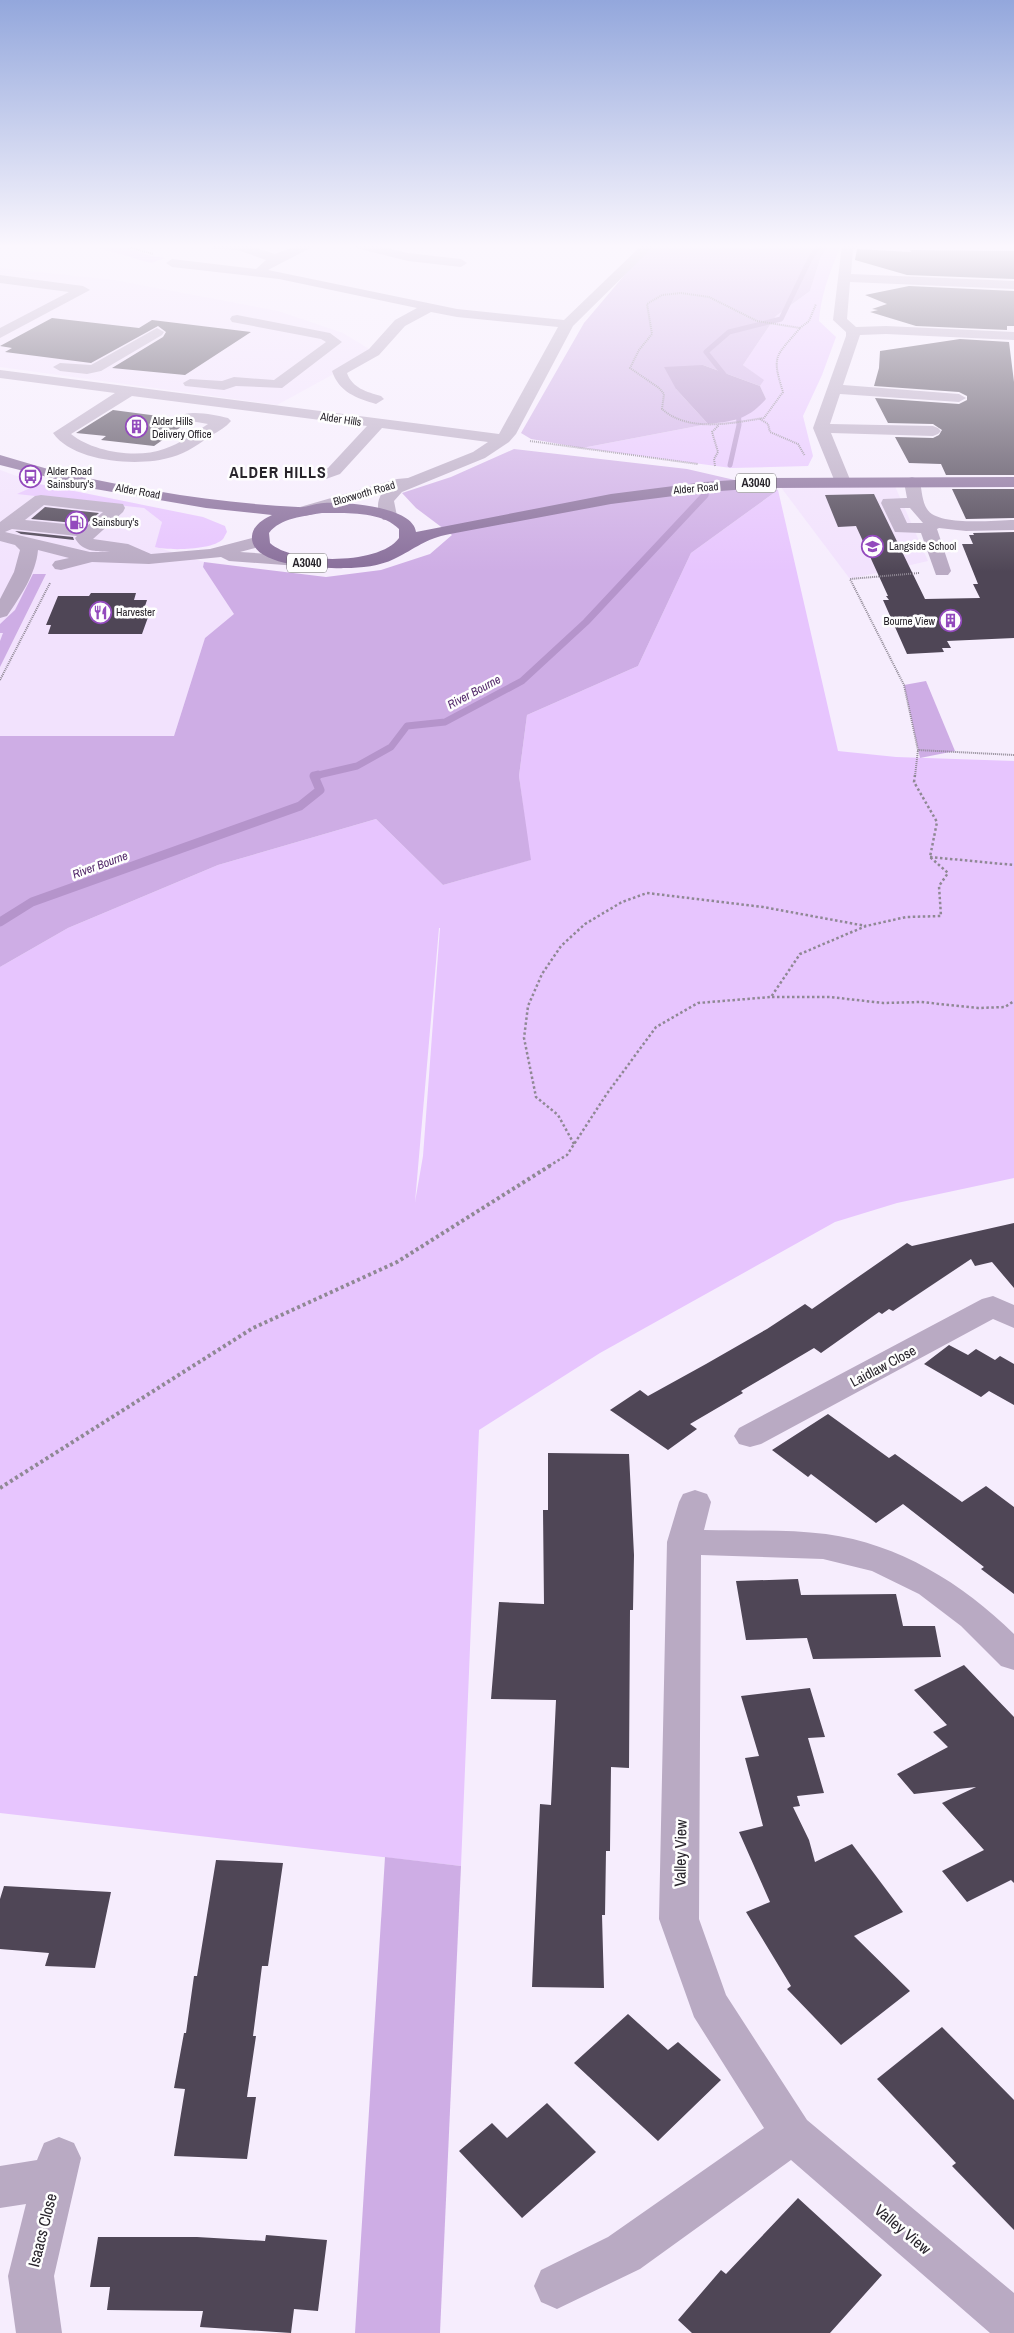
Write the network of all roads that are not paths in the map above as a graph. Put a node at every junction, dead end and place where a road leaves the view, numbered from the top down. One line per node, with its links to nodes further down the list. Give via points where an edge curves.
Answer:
1 (119, 354): 8 (street, via 93,369 42,365)
2 (319, 354): 9 (street, via 277,386 234,381 224,386)
3 (371, 354): 13 (street, via 339,371 341,380 350,390)
4 (550, 354): 19 (street, Bloxworth Road)
5 (847, 354): 11 (street)
6 (0, 374): 8 (street, Alder Hills)
7 (123, 375): 10 (street)
8 (18, 377): 10 (street, Alder Hills)
9 (180, 382)
10 (103, 388): 14 (street, Alder Hills)
11 (835, 388): 12 (street); 17 (street)
12 (959, 396)
13 (376, 399)
14 (124, 400): 15 (street, via 102,406 61,433 66,440 90,450 142,458 167,454 223,422); 16 (street, Alder Hills)
15 (174, 415)
16 (377, 424): 19 (street, Alder Hills); 21 (street, via 334,471)
17 (822, 428): 18 (street); 23 (street)
18 (933, 431)
19 (504, 438): 22 (street, Bloxworth Road, via 479,455)
20 (0, 460): 27 (main road, Alder Road / A3040, via 104,485)
21 (326, 474)
22 (422, 477): 28 (street, Bloxworth Road); 29 (street, Bloxworth Road, via 388,495 385,508)
23 (843, 482): 24 (main road, Alder Road / A3040); 30 (main road, Alder Road / A3040, via 766,483 662,491)
24 (912, 482): 25 (main road, Alder Road / A3040); 26 (street)
25 (1014, 482)
26 (916, 503): 31 (street); 31 (street, via 889,503 901,528)
27 (218, 504): 28 (main road, Alder Road / A3040); 35 (main road, Alder Road / A3040, via 252,523)
28 (303, 511): 29 (main road, A3040, via 352,508); 35 (main road, A3040, via 275,520 266,526)
29 (393, 517): 30 (main road, Alder Road / A3040, via 441,522); 36 (main road, via 406,526 408,533 408,539)
30 (501, 521): 36 (main road, Alder Road / A3040, via 425,534)
31 (931, 525): 32 (street); 44 (street)
32 (1014, 525)
33 (3, 529): 34 (street); 34 (street, via 41,500 118,509); 37 (street)
34 (91, 532): 41 (street, via 84,538 94,546 122,548)
35 (260, 538): 38 (street); 42 (main road, A3040, via 273,554)
36 (401, 547): 42 (main road, A3040, via 384,556 358,562)
37 (25, 550): 39 (street); 40 (street); 45 (street)
38 (211, 554): 41 (street); 42 (street)
39 (10, 558)
40 (92, 558): 41 (street); 43 (street)
41 (149, 559)
42 (298, 562)
43 (61, 565)
44 (942, 571)
45 (17, 581): 46 (street); 47 (street)
46 (0, 597)
47 (0, 612)
48 (1014, 1318): 49 (street, Laidlaw Close, via 993,1306)
49 (750, 1436)
50 (695, 1502): 51 (street, Valley View)
51 (684, 1542): 52 (street, via 827,1547 898,1567 934,1586 976,1618); 53 (street, Valley View, via 679,1919 709,2004)
52 (1014, 1656)
53 (792, 2134): 55 (street, via 624,2253); 56 (street, Valley View)
54 (0, 2187): 57 (street, Isaacs Close, via 57,2168 31,2276)
55 (557, 2286)
56 (1014, 2323)
57 (39, 2333)

